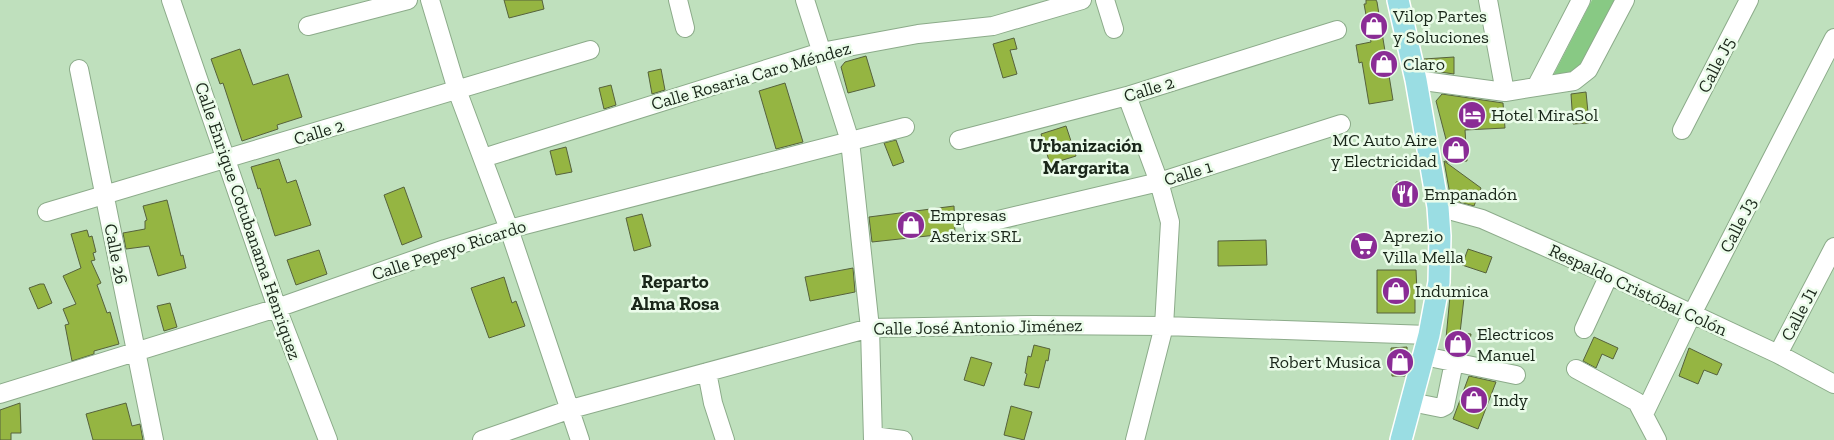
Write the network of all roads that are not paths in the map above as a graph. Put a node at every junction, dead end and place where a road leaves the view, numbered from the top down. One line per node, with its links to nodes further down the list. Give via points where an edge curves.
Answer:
1 (171, 0): 32 (street, Calle Enrique Cotubanama Henriquez)
2 (408, 0): 13 (street)
3 (430, 0): 23 (street)
4 (678, 0): 14 (street)
5 (805, 0): 19 (street)
6 (1082, 0): 19 (street, Calle Rosaria Caro Méndez, via 993,26 918,34)
7 (1105, 0): 15 (street)
8 (1398, 0): 21 (main road)
9 (1488, 0): 24 (street)
10 (1581, 0): 22 (street)
11 (1625, 0): 22 (street, via 1588,70 1574,81)
12 (1749, 0): 28 (street, Calle J5)
13 (308, 26)
14 (685, 28)
15 (1114, 29)
16 (1337, 30): 25 (street, Calle 2)
17 (1834, 38): 42 (street, Calle J3)
18 (590, 50): 23 (street, Calle 2)
19 (821, 52): 30 (street); 31 (street, Calle Rosaria Caro Méndez)
20 (79, 69): 34 (street, Calle 26)
21 (1416, 80): 24 (street); 35 (main road)
22 (1536, 87): 24 (street)
23 (457, 90): 31 (street); 32 (street, Calle 2)
24 (1505, 92)
25 (1127, 96): 29 (street, Calle 2); 33 (street)
26 (1341, 124): 33 (street, Calle 1)
27 (905, 127): 30 (street, Calle Pepeyo Ricardo)
28 (1682, 130)
29 (959, 140)
30 (850, 141): 38 (street, Calle Pepeyo Ricardo); 44 (street)
31 (483, 158): 38 (street)
32 (226, 160): 34 (street, Calle 2); 41 (street, Calle Enrique Cotubanama Henriquez)
33 (1159, 182): 37 (street, Calle 1); 43 (street, via 1170,222)
34 (104, 196): 36 (street, Calle 2); 47 (street, Calle 26)
35 (1438, 207): 40 (street, Respaldo Cristóbal Colón, via 1482,219); 46 (main road, via 1439,282)
36 (48, 212)
37 (973, 226)
38 (510, 229): 41 (street, Calle Pepeyo Ricardo, via 445,248); 57 (street)
39 (1834, 247): 48 (street, Calle J1)
40 (1609, 275): 42 (street, Respaldo Cristóbal Colón); 45 (street)
41 (276, 308): 47 (street, Calle Pepeyo Ricardo); 61 (street, Calle Enrique Cotubanama Henriquez)
42 (1692, 314): 48 (street, Respaldo Cristóbal Colón); 58 (street, Calle J3)
43 (1164, 326): 44 (street, Calle José Antonio Jiménez); 46 (street, Calle José Antonio Jiménez); 66 (street)
44 (870, 328): 52 (street, Calle José Antonio Jiménez); 59 (street)
45 (1584, 329)
46 (1429, 335): 49 (main road)
47 (136, 352): 55 (street, Calle Pepeyo Ricardo); 60 (street, Calle 26)
48 (1778, 354): 54 (street, Respaldo Cristóbal Colón)
49 (1424, 356): 50 (street); 56 (main road)
50 (1454, 362): 53 (street); 56 (street, via 1445,406)
51 (1576, 369): 58 (street, via 1637,402)
52 (707, 372): 57 (street, Calle José Antonio Jiménez); 64 (street)
53 (1516, 375)
54 (1834, 384)
55 (0, 394)
56 (1411, 402): 67 (main road)
57 (570, 409): 62 (street, Calle José Antonio Jiménez); 63 (street)
58 (1644, 414): 68 (street)
59 (873, 438): 65 (street)
60 (154, 440)
61 (328, 440)
62 (482, 440)
63 (580, 440)
64 (725, 440)
65 (903, 440)
66 (1135, 440)
67 (1401, 440)
68 (1657, 440)

